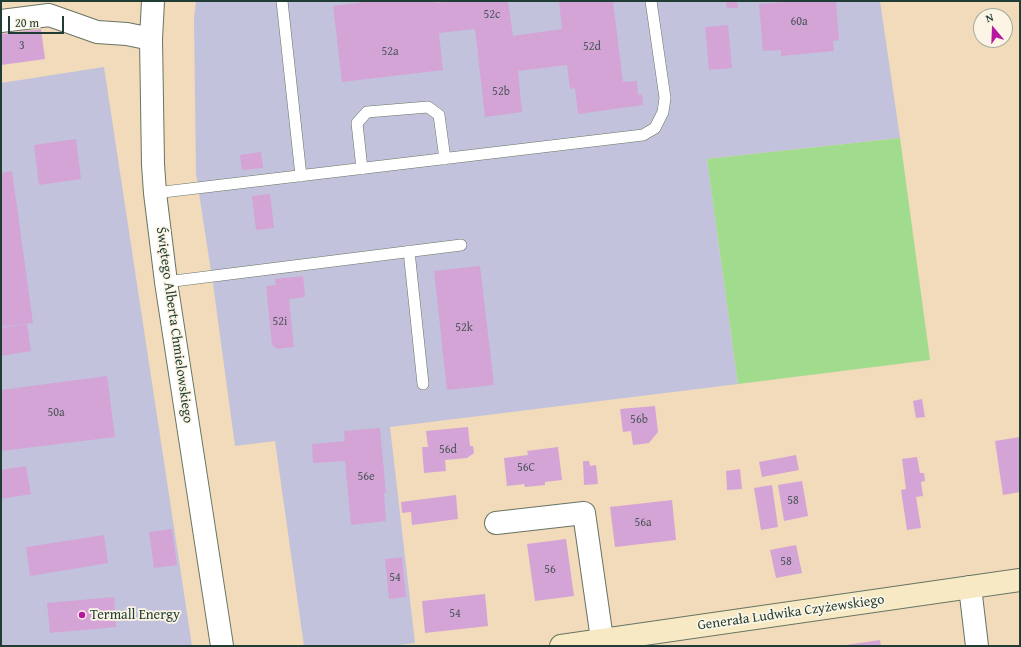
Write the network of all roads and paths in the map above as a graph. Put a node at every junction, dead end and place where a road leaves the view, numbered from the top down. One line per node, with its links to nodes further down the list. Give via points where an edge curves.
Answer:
1 (153, 1): 5 (street, Świętego Alberta Chmielowskiego)
2 (282, 1): 8 (lane)
3 (652, 1): 6 (lane, via 665,98 663,112 655,128 643,135)
4 (1, 21): 5 (street, via 49,15 97,32)
5 (151, 39): 9 (street, Świętego Alberta Chmielowskiego)
6 (445, 159): 7 (lane); 7 (lane, via 439,115 428,107 367,112 357,123)
7 (362, 169): 8 (lane)
8 (301, 176): 9 (lane)
9 (155, 193): 12 (street, Świętego Alberta Chmielowskiego)
10 (461, 245): 11 (lane)
11 (409, 251): 12 (lane); 13 (lane)
12 (166, 282): 18 (street, Świętego Alberta Chmielowskiego)
13 (423, 384)
14 (496, 523): 17 (street, via 584,513)
15 (1020, 580): 16 (street, Generała Ludwika Czyżewskiego)
16 (970, 587): 17 (street, Generała Ludwika Czyżewskiego); 20 (street)
17 (603, 643): 19 (street, Generała Ludwika Czyżewskiego)
18 (222, 646)
19 (561, 646)
20 (977, 646)

